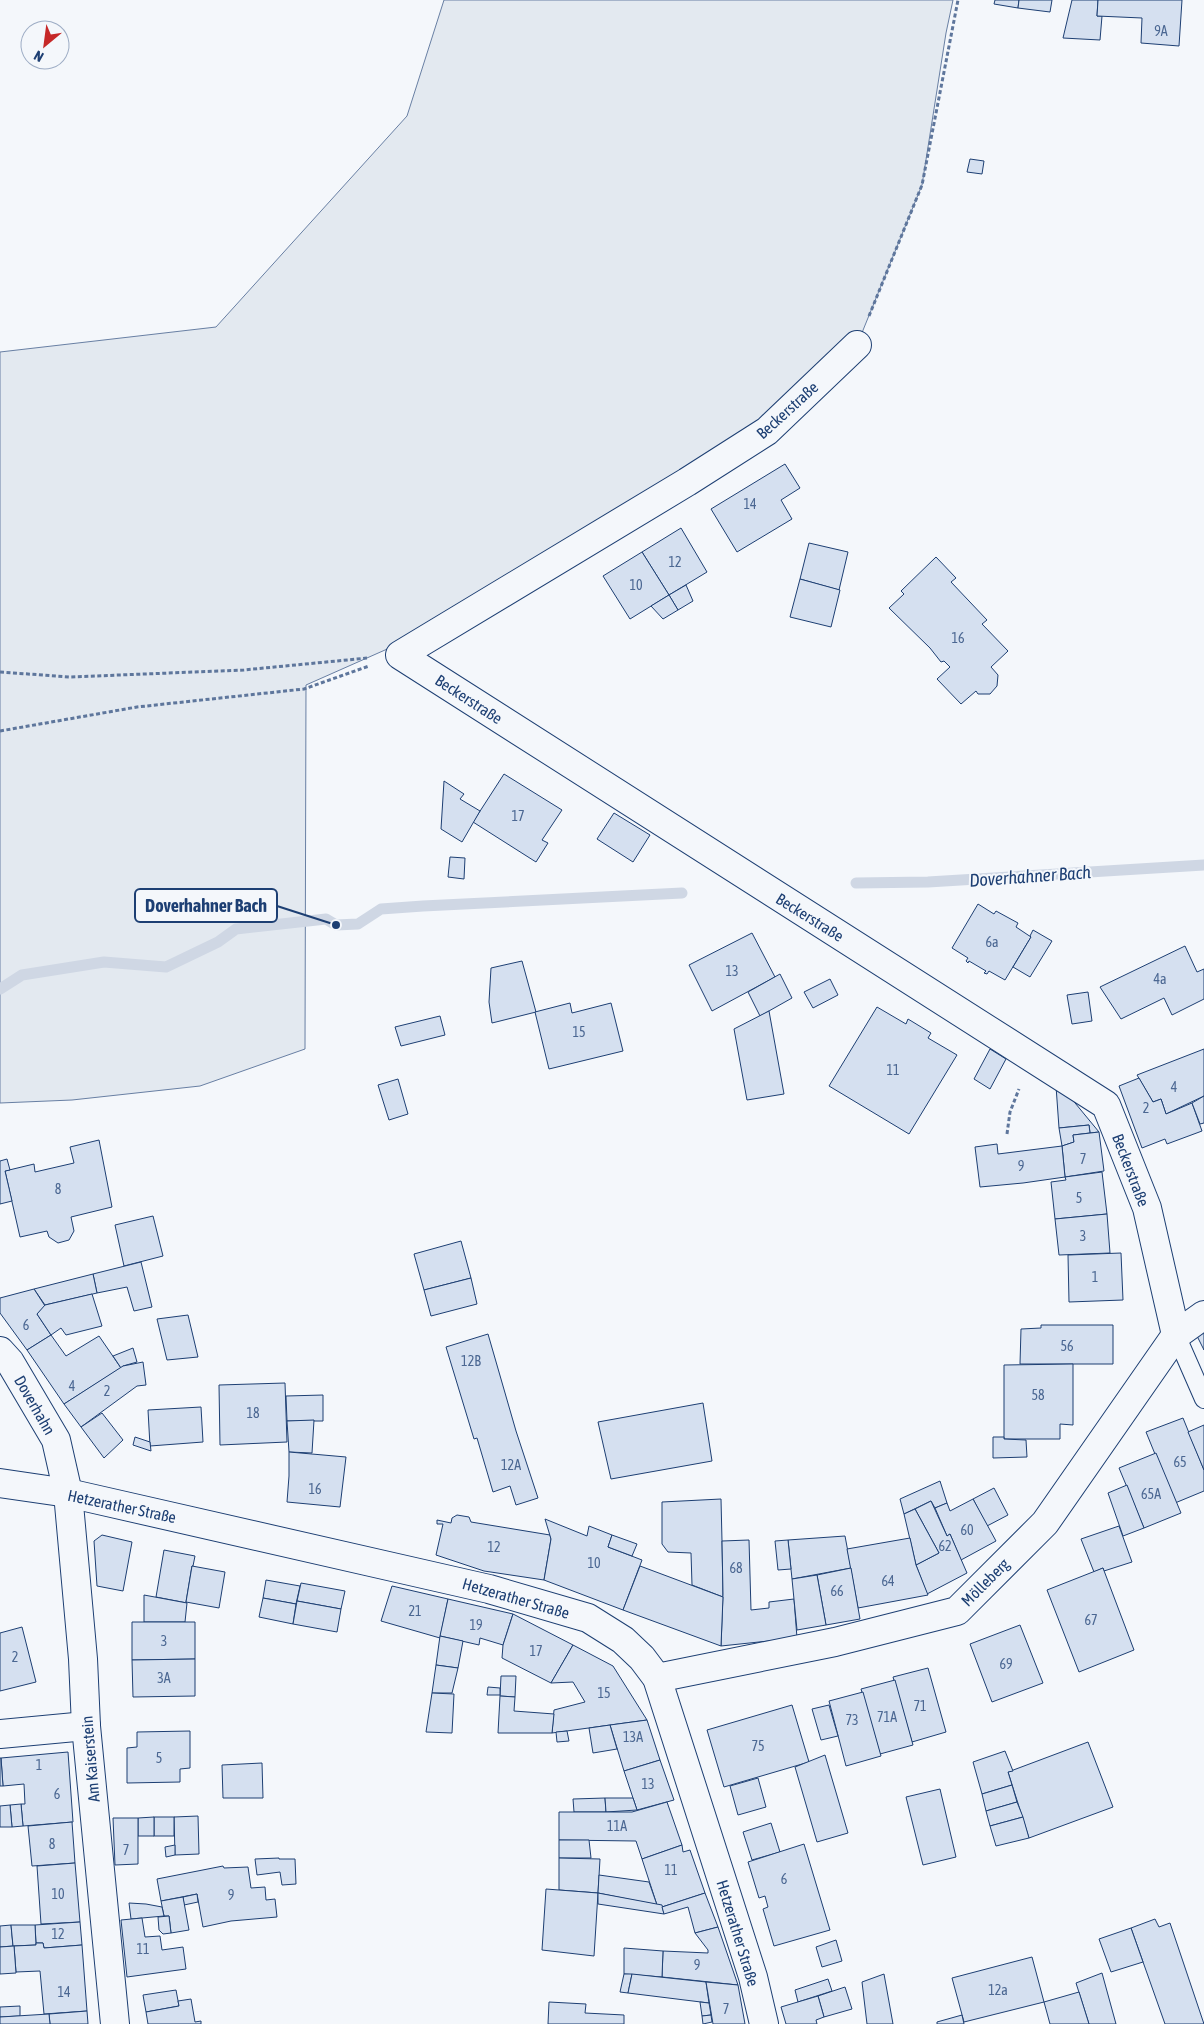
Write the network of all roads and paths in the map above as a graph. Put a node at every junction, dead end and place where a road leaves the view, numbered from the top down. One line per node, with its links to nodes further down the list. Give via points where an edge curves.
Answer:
1 (958, 0): 2 (path, via 922,185)
2 (857, 345): 3 (street, Beckerstraße, via 767,431)
3 (400, 655): 4 (path, via 244,670 70,676); 5 (path, via 304,689 137,707); 6 (street, Beckerstraße)
4 (0, 672)
5 (0, 731)
6 (1036, 1061): 7 (path, via 1020,1086 1010,1112); 9 (street, Beckerstraße, via 1106,1105 1146,1208)
7 (1007, 1134)
8 (1204, 1315): 9 (street, Mölleberg)
9 (1176, 1335): 11 (lane); 14 (street, Mölleberg, via 1045,1523 957,1611 835,1642)
10 (0, 1350): 13 (street, Doverhahn, via 56,1440)
11 (1204, 1399)
12 (0, 1483): 13 (street, Hetzerather Straße)
13 (68, 1493): 14 (street, Hetzerather Straße, via 489,1589 588,1618 623,1640); 15 (street, Am Kaiserstein)
14 (657, 1678): 18 (street, Hetzerather Straße, via 753,1977)
15 (86, 1726): 16 (street); 17 (street, Am Kaiserstein)
16 (0, 1734)
17 (115, 2024)
18 (764, 2024)

